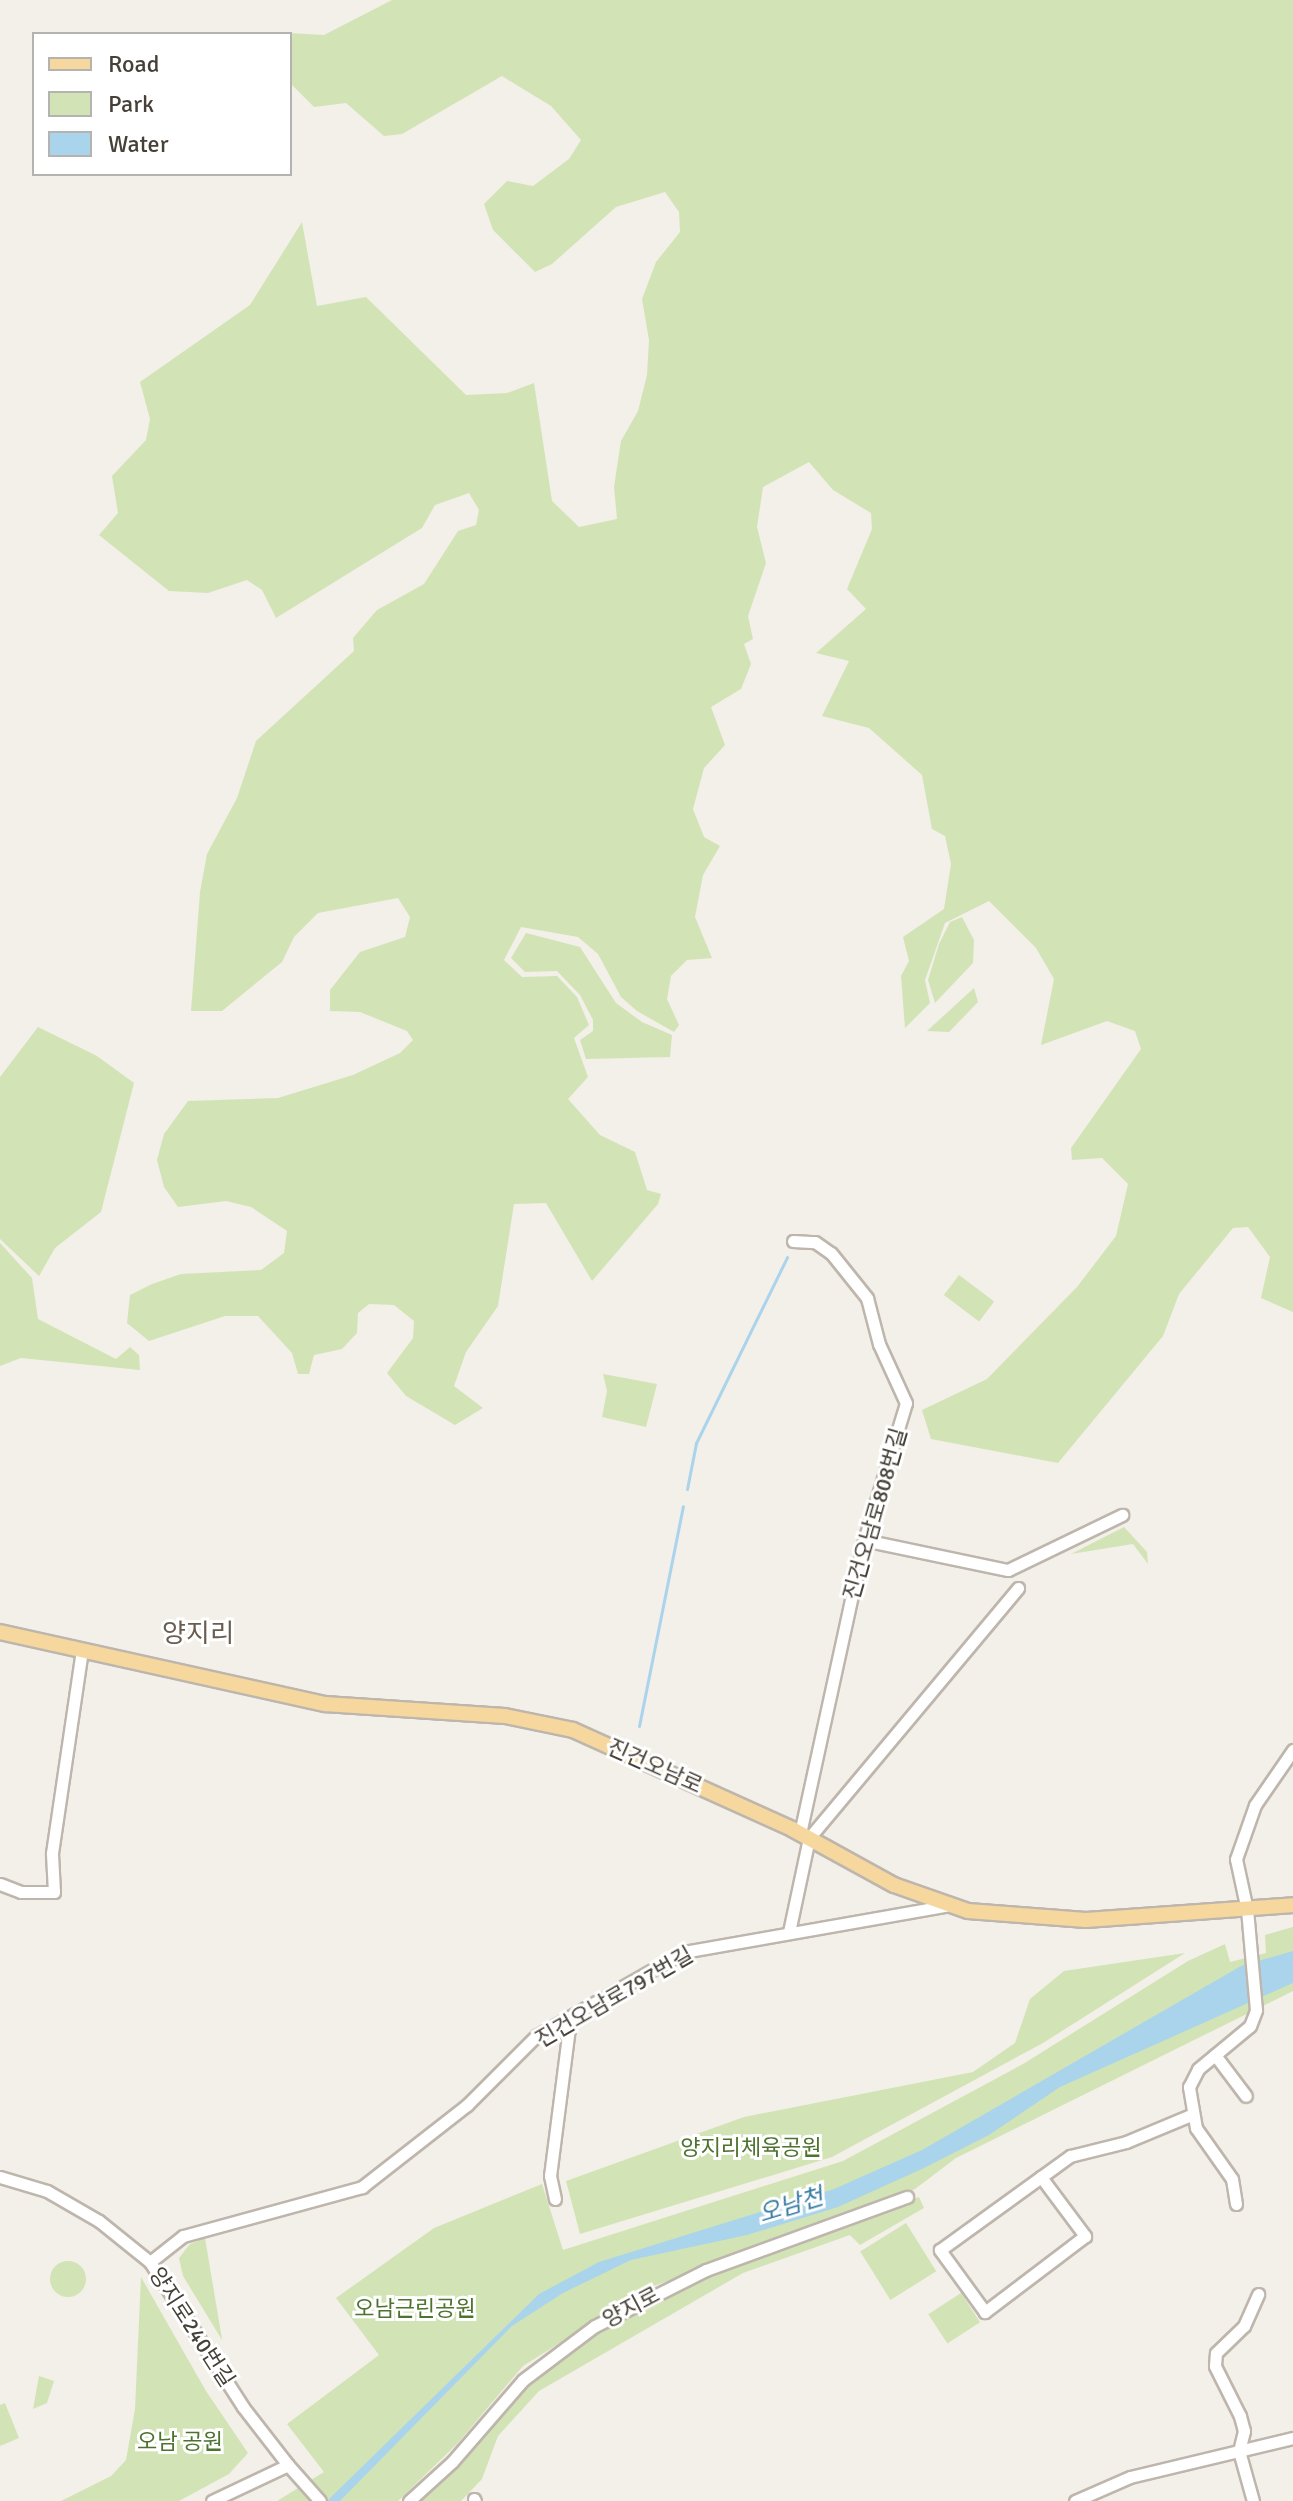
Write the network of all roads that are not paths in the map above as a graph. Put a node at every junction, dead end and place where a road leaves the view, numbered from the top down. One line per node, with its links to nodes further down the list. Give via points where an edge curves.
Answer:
1 (793, 1241): 3 (street, 진건오남로808번길, via 815,1242 831,1253 867,1298 879,1344 906,1403)
2 (1122, 1515): 3 (street, via 1008,1570)
3 (864, 1540): 8 (street, 진건오남로808번길)
4 (1018, 1588): 8 (street)
5 (0, 1632): 6 (main road, 진건오남로)
6 (82, 1650): 8 (main road, 진건오남로, via 325,1704 534,1720 610,1745); 9 (street, via 52,1853 54,1892 21,1892)
7 (1293, 1750): 12 (street, via 1255,1805 1236,1859)
8 (805, 1835): 10 (main road, 진건오남로, via 872,1874); 13 (street, 진건오남로808번길)
9 (0, 1884)
10 (950, 1905): 12 (main road, 진건오남로, via 1021,1918 1086,1920); 13 (street, 진건오남로797번길)
11 (1293, 1905): 12 (main road, 진건오남로)
12 (1247, 1910): 15 (street, via 1256,2010 1250,2026)
13 (789, 1932): 14 (street, 진건오남로797번길, via 684,1952)
14 (570, 2020): 21 (street, via 550,2176); 23 (street, 진건오남로797번길, via 536,2036 467,2105 362,2187 183,2236)
15 (1215, 2055): 16 (street); 17 (street, via 1198,2069 1189,2087)
16 (1246, 2096)
17 (1191, 2115): 19 (street, via 1126,2142 1070,2156); 22 (street, via 1232,2179)
18 (0, 2177): 23 (street, 양지로240번길, via 47,2191 99,2221)
19 (1041, 2177): 19 (street, via 940,2250 985,2312 1085,2236)
20 (907, 2197): 30 (street, 양지로, via 706,2270 595,2326 523,2380 452,2462)
21 (555, 2199)
22 (1236, 2204)
23 (150, 2262): 27 (street, 양지로240번길, via 243,2407)
24 (1258, 2294): 26 (street, via 1244,2326 1216,2353 1215,2366 1244,2431)
25 (1293, 2438): 26 (street)
26 (1239, 2451): 31 (street, via 1130,2477); 32 (street)
27 (288, 2465): 28 (street); 29 (street, 양지로240번길)
28 (212, 2501)
29 (320, 2501)
30 (409, 2501)
31 (1075, 2501)
32 (1253, 2501)

